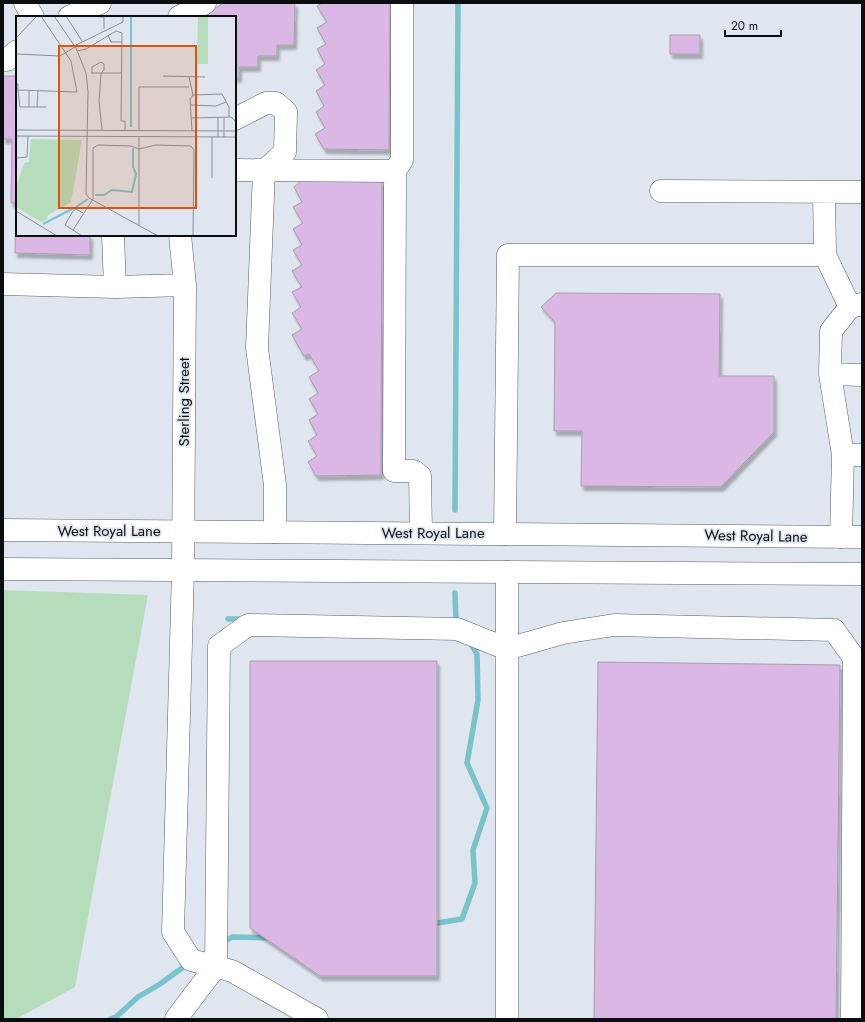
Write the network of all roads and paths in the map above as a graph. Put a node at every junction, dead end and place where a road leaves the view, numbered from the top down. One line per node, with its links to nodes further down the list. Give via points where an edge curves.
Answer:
1 (25, 3): 5 (main road)
2 (100, 3): 6 (main road); 7 (main road)
3 (205, 3): 8 (main road)
4 (402, 3): 14 (main road, via 402,160)
5 (32, 16)
6 (71, 16)
7 (109, 16)
8 (182, 16)
9 (16, 52): 10 (main road, via 7,60)
10 (3, 60)
11 (236, 118): 13 (main road, via 266,102 276,103 286,112 285,152)
12 (236, 170): 13 (main road)
13 (264, 171): 14 (main road); 30 (main road, via 257,348 275,485)
14 (395, 171): 31 (main road, via 394,471 414,471 420,476)
15 (661, 191): 16 (main road)
16 (824, 192): 17 (main road); 20 (main road)
17 (862, 192)
18 (114, 236): 23 (main road)
19 (180, 236): 22 (main road, Sterling Street)
20 (825, 255): 24 (main road); 32 (main road, via 508,255)
21 (3, 284): 23 (main road)
22 (185, 285): 23 (main road); 29 (main road, Sterling Street)
23 (115, 286)
24 (856, 306): 25 (main road, via 831,331)
25 (830, 374): 26 (main road); 27 (main road)
26 (862, 375)
27 (852, 455): 33 (main road)
28 (3, 530): 29 (main road, West Royal Lane)
29 (183, 531): 30 (main road, West Royal Lane); 35 (main road, Sterling Street)
30 (275, 532): 31 (main road, West Royal Lane)
31 (421, 533): 32 (main road, West Royal Lane)
32 (505, 534): 33 (main road, West Royal Lane)
33 (852, 537)
34 (3, 569): 35 (main road)
35 (183, 570): 36 (main road); 39 (main road, Sterling Street, via 173,932 191,960)
36 (507, 572): 37 (main road); 38 (main road)
37 (862, 574)
38 (507, 649): 39 (main road, via 457,630 248,626 219,646); 42 (main road); 43 (main road, via 563,633 614,626 834,630 854,658)
39 (216, 966): 40 (main road); 41 (main road, Sterling Street, via 232,971)
40 (176, 1019)
41 (317, 1019)
42 (507, 1019)
43 (852, 1019)

